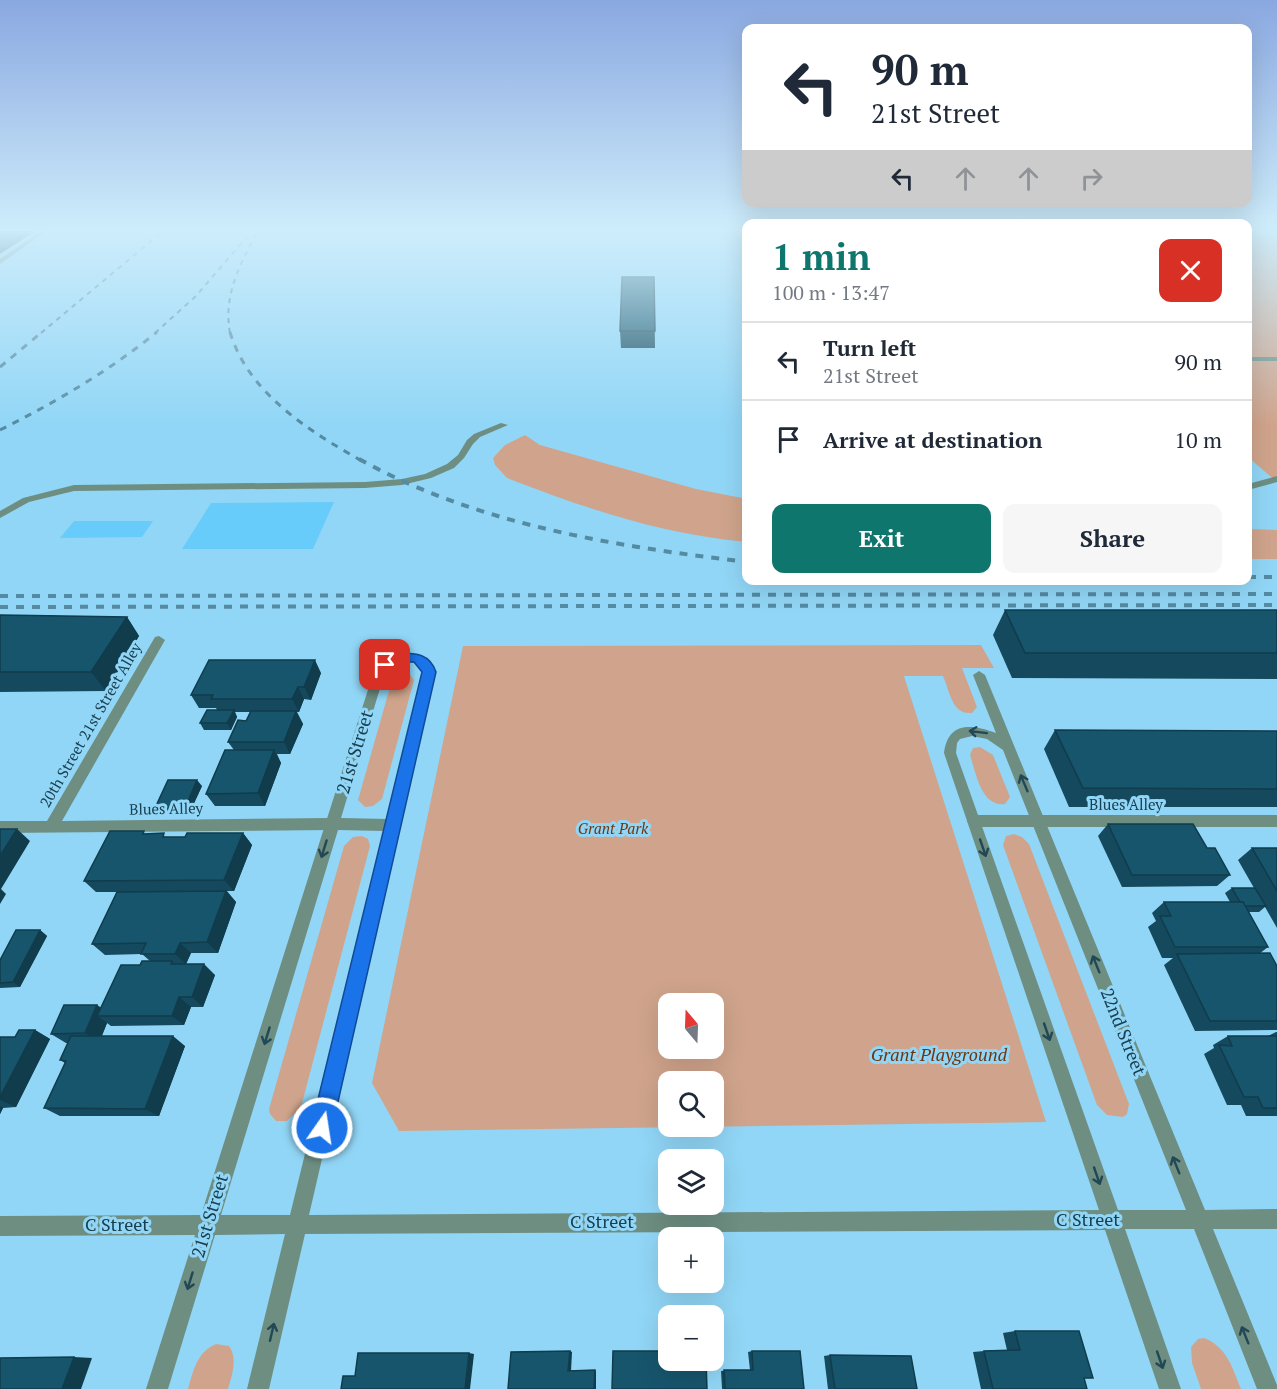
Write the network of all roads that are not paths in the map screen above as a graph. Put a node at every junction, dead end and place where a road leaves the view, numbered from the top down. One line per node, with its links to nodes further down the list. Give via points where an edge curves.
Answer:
1 (1252, 359): 2 (street)
2 (1277, 359)
3 (504, 425): 6 (street, via 472,439 451,464 404,482 74,488 26,500)
4 (1277, 479): 5 (street)
5 (1252, 486)
6 (0, 515)
7 (159, 640): 16 (street, 20th Street 21st Street Alley)
8 (979, 675): 9 (street, 22nd Street)
9 (1012, 754): 11 (street, one-way to 11, via 1000,739 980,731 970,731 950,744); 12 (street, 22nd Street, one-way to 9)
10 (1277, 820): 12 (street, Blues Alley)
11 (974, 821): 12 (street, Blues Alley); 18 (street, one-way to 18)
12 (1040, 822): 19 (street, 22nd Street, one-way to 12)
13 (332, 824): 14 (street, Blues Alley); 14 (street, 21st Street, via 381,670 392,661 409,657 423,661 429,672); 16 (street, Blues Alley); 21 (street, 21st Street, one-way to 21)
14 (394, 825): 20 (street, 21st Street)
15 (0, 827): 16 (street, Blues Alley)
16 (51, 827)
17 (1277, 1219): 19 (street, C Street)
18 (1112, 1220): 19 (street, C Street); 20 (street, C Street); 25 (street, one-way to 25)
19 (1198, 1220): 26 (street, 22nd Street, one-way to 19)
20 (298, 1223): 21 (street, C Street); 24 (street, 21st Street, one-way to 20)
21 (207, 1225): 22 (street, C Street); 23 (street, 21st Street, one-way to 23)
22 (0, 1226)
23 (158, 1389)
24 (258, 1389)
25 (1170, 1389)
26 (1268, 1389)

